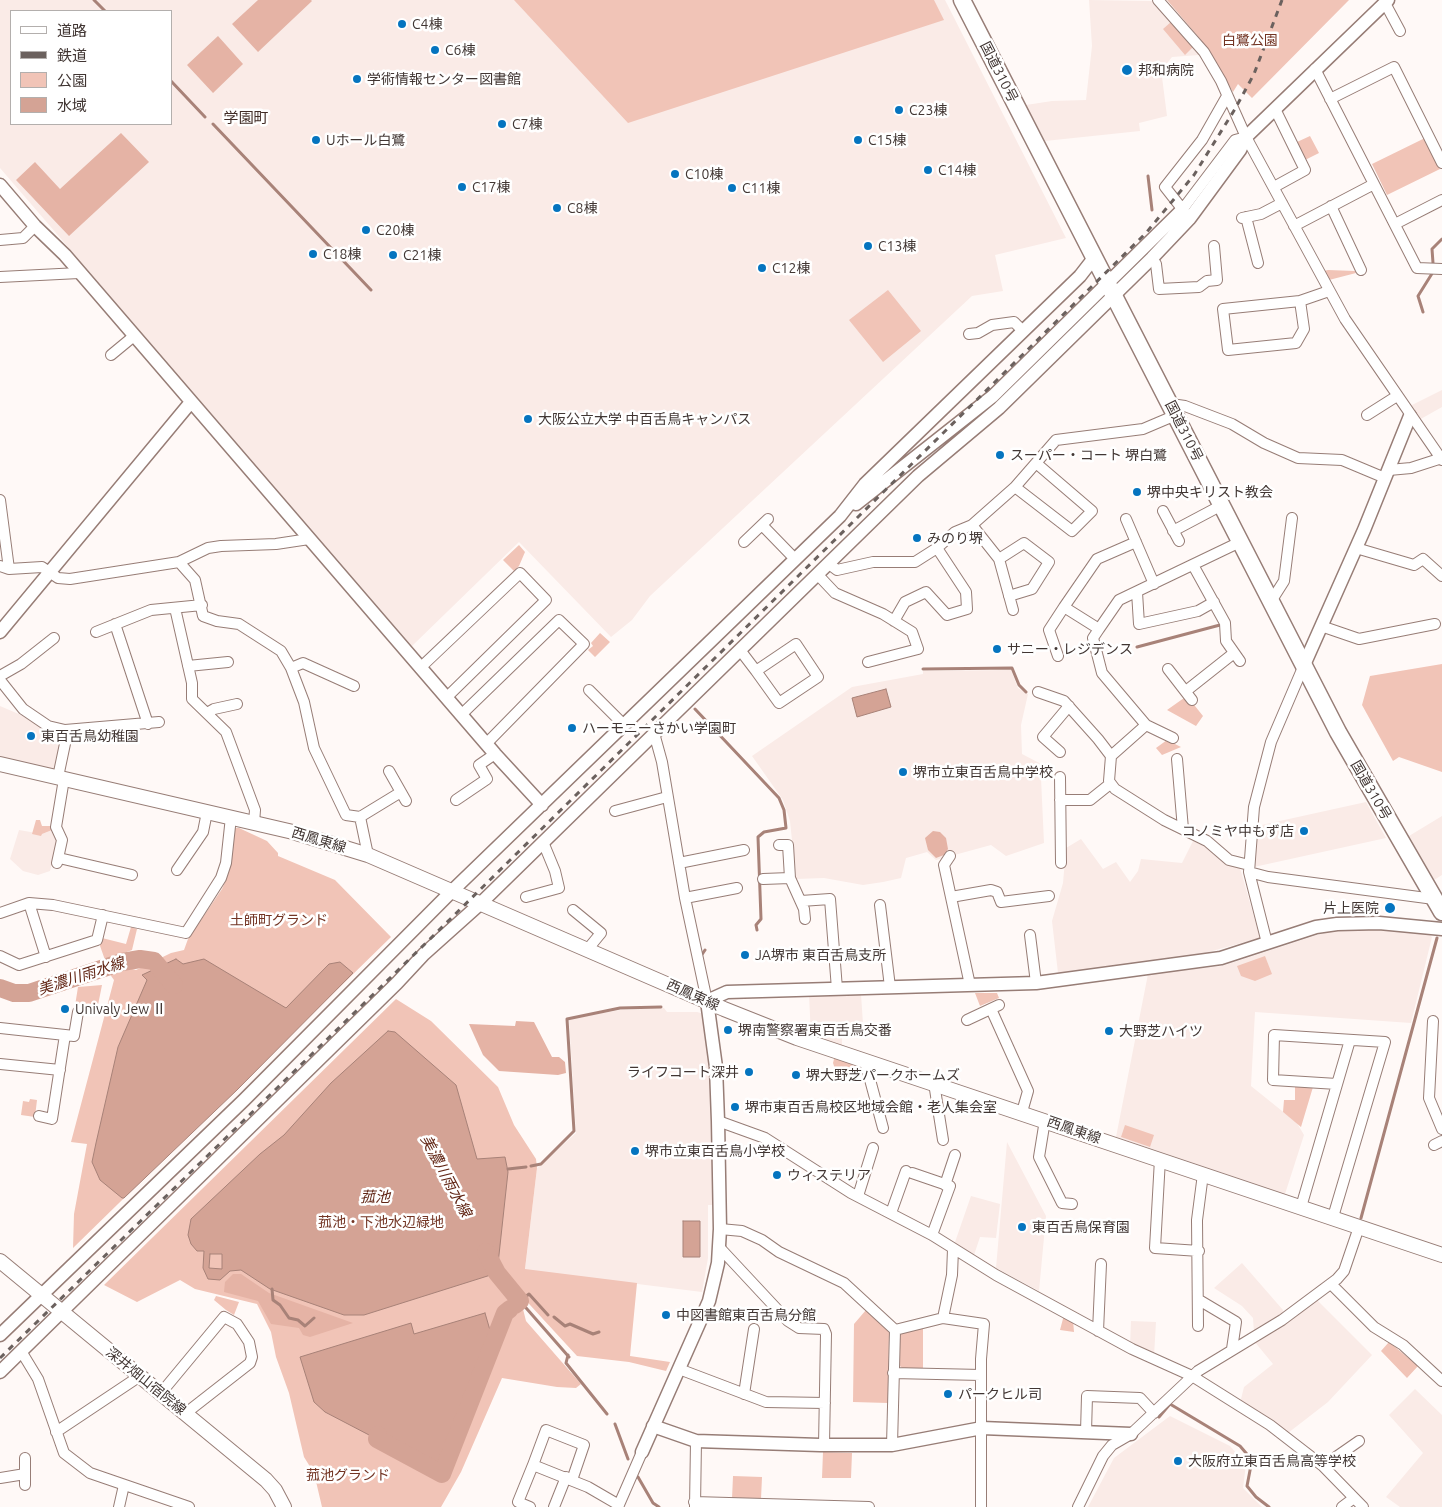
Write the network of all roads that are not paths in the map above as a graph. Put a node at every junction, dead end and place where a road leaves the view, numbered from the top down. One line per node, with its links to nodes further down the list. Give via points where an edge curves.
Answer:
1 (1158, 0): 6 (street, via 1204,52)
2 (1387, 1): 4 (street); 5 (street)
3 (967, 2): 24 (highway, 国道310号)
4 (1400, 31)
5 (1315, 69): 7 (street); 8 (street)
6 (1227, 96): 9 (street); 18 (street, via 1202,140 1165,187)
7 (1330, 99): 10 (street, via 1394,67); 12 (street)
8 (1275, 109): 9 (street); 14 (street, via 1305,170)
9 (1246, 138): 14 (street); 18 (street, via 1240,150)
10 (1438, 147): 11 (street)
11 (1442, 164)
12 (1374, 184): 17 (street); 19 (street)
13 (0, 186): 20 (street)
14 (1274, 187): 16 (street)
15 (1442, 200): 19 (street)
16 (1282, 203): 21 (street); 26 (street, via 1261,214 1244,218)
17 (1331, 206): 21 (street); 27 (street)
18 (1186, 214): 25 (street); 31 (street)
19 (1394, 224): 28 (street, via 1417,268)
20 (36, 226): 22 (street, via 23,238); 29 (street)
21 (1294, 226): 32 (street)
22 (0, 240)
23 (1214, 246): 25 (street, via 1217,280 1199,287 1159,289 1156,264)
24 (1094, 258): 31 (highway, 国道310号); 34 (street, via 1080,276)
25 (1152, 258): 31 (street)
26 (1258, 263)
27 (1361, 270)
28 (1442, 270)
29 (79, 273): 30 (street); 36 (street)
30 (0, 277)
31 (1112, 290): 40 (highway, 国道310号); 50 (street, via 993,396); 65 (street, via 999,408 918,476)
32 (1329, 291): 33 (street); 38 (street)
33 (1300, 301): 33 (street, via 1223,309 1228,350 1296,343 1304,328)
34 (1023, 331): 35 (street, via 1014,322 992,325); 50 (street, via 866,484)
35 (969, 334)
36 (134, 336): 37 (street); 39 (street)
37 (111, 355)
38 (1397, 396): 41 (street); 42 (street)
39 (190, 402): 55 (street); 68 (street)
40 (1173, 409): 44 (street, via 1143,429 1056,440); 45 (street, via 1185,406 1232,424 1298,458 1342,460); 48 (highway, 国道310号)
41 (1366, 415)
42 (1410, 416): 43 (street); 45 (street)
43 (1442, 459): 45 (street)
44 (1036, 463): 46 (street); 46 (street, via 1092,511 1072,531)
45 (1387, 474): 61 (street)
46 (1015, 487): 53 (street)
47 (0, 500): 67 (street)
48 (1222, 505): 54 (street); 59 (highway, 国道310号)
49 (1163, 511): 54 (street)
50 (840, 516): 62 (street)
51 (1292, 518): 75 (street, via 1284,581)
52 (1126, 519): 58 (street)
53 (972, 525): 60 (street, via 955,532); 63 (street)
54 (1173, 531): 56 (street)
55 (309, 539): 64 (street, via 208,548); 95 (street)
56 (1179, 541)
57 (744, 542): 62 (street, via 765,522)
58 (1136, 542): 71 (street); 77 (street, via 1097,560)
59 (1240, 542): 66 (street); 75 (highway, 国道310号)
60 (937, 548): 65 (street, via 915,562 873,562 837,570); 80 (street, via 966,592 967,609 947,616 926,592 905,602)
61 (1356, 548): 70 (street, via 1414,566 1424,559); 83 (street)
62 (795, 559): 110 (street)
63 (999, 560): 73 (street); 73 (street, via 1024,543 1048,562 1032,589)
64 (179, 562): 68 (street, via 70,579); 76 (street, via 196,580)
65 (829, 564): 69 (street)
66 (1193, 566): 71 (street); 74 (street)
67 (5, 567): 68 (street, via 42,567)
68 (49, 573): 85 (street)
69 (818, 575): 80 (street, via 835,593); 88 (street)
70 (1442, 576)
71 (1154, 584): 72 (street)
72 (1137, 592): 74 (street, via 1139,624 1198,611); 84 (street, via 1119,600)
73 (1009, 596): 79 (street)
74 (1214, 602): 96 (street, via 1225,623 1226,641 1237,657 1189,695)
75 (1270, 603): 92 (highway, 国道310号)
76 (202, 605): 78 (street); 94 (street, via 203,616 240,624 281,651)
77 (1064, 607): 84 (street); 89 (street, via 1049,630)
78 (175, 608): 81 (street, via 151,610); 93 (street)
79 (1013, 610)
80 (894, 621): 91 (street, via 912,632 918,649)
81 (115, 624): 86 (street); 109 (street)
82 (1435, 624): 83 (street, via 1359,639)
83 (1321, 626): 92 (street)
84 (1099, 629): 111 (street, via 1093,638 1102,673)
85 (0, 632)
86 (96, 632)
87 (54, 638): 98 (street)
88 (740, 650): 97 (street); 113 (street)
89 (1058, 656)
90 (228, 662): 93 (street)
91 (868, 662)
92 (1304, 665): 142 (street, via 1271,742 1254,807); 157 (highway, 国道310号, via 1338,732)
93 (188, 666): 106 (street, via 192,699)
94 (291, 668): 100 (street, via 303,663); 132 (street, via 304,702 314,748 346,815)
95 (420, 668): 103 (street); 103 (street, via 520,573 546,600)
96 (1168, 669)
97 (756, 671): 97 (street, via 779,703 818,677 796,644)
98 (0, 676)
99 (0, 680): 112 (street, via 23,709 48,726)
100 (354, 686)
101 (590, 690): 110 (street)
102 (1038, 692): 105 (street)
103 (446, 698): 107 (street)
104 (237, 704): 106 (street)
105 (1069, 706): 116 (street, via 1043,737); 118 (street)
106 (207, 713): 133 (street, via 226,732 255,810)
107 (461, 715): 115 (street); 115 (street, via 559,620 584,644)
108 (159, 722): 109 (street)
109 (148, 724): 112 (street)
110 (624, 725): 128 (street)
111 (1146, 725): 114 (street); 118 (street)
112 (65, 730): 123 (street)
113 (654, 733): 125 (street); 135 (street)
114 (1173, 738)
115 (486, 744): 117 (street)
116 (1060, 752)
117 (495, 754): 126 (street, via 479,765 487,779); 128 (street)
118 (1111, 756): 124 (street)
119 (1177, 759): 134 (street)
120 (0, 764): 123 (main road, 西鳳東線)
121 (389, 771): 132 (street, via 404,796)
122 (1060, 777): 127 (street)
123 (61, 778): 130 (main road, 西鳳東線); 144 (street, via 56,827 62,840 58,860)
124 (1110, 784): 127 (street, via 1090,800); 134 (street, via 1129,799)
125 (667, 797): 129 (street); 140 (street)
126 (456, 800)
127 (1060, 800): 141 (street)
128 (542, 805): 148 (street)
129 (615, 811)
130 (207, 812): 131 (main road, 西鳳東線); 143 (street, via 203,832)
131 (231, 817): 133 (main road, 西鳳東線); 160 (street, via 226,863 221,878 186,933)
132 (360, 817): 138 (street)
133 (254, 823): 138 (main road, 西鳳東線)
134 (1183, 829): 142 (street, via 1207,841 1229,860)
135 (543, 842): 150 (street, via 559,888); 155 (street)
136 (778, 845): 145 (street, via 788,845)
137 (744, 850): 140 (street)
138 (368, 856): 148 (main road, 西鳳東線)
139 (950, 856): 151 (street, via 944,865)
140 (678, 863): 152 (street)
141 (1061, 863)
142 (1249, 869): 157 (street, via 1268,877); 164 (street)
143 (177, 870)
144 (132, 875)
145 (790, 878): 146 (street); 153 (street)
146 (763, 879)
147 (737, 888): 152 (street)
148 (451, 892): 155 (main road, 西鳳東線); 213 (street, via 244,1100)
149 (1049, 896): 151 (street, via 1001,902 998,892 991,890)
150 (526, 897)
151 (951, 897): 169 (street)
152 (685, 898): 172 (street)
153 (801, 901): 161 (street); 171 (street, via 830,899)
154 (29, 903): 159 (street); 160 (street); 167 (street)
155 (481, 903): 165 (main road, 西鳳東線); 215 (street, via 424,954)
156 (880, 905): 170 (street)
157 (1438, 905)
158 (573, 910): 165 (street, via 601,933)
159 (0, 913)
160 (103, 915): 167 (street, via 97,940)
161 (806, 919)
162 (1442, 929): 164 (street, via 1379,923 1337,924 1316,927)
163 (1030, 936): 168 (street)
164 (1267, 943): 168 (street, via 1221,958)
165 (587, 950): 172 (main road, 西鳳東線)
166 (0, 956): 167 (street, via 19,965)
167 (46, 957)
168 (1036, 983): 169 (street)
169 (970, 985): 170 (street)
170 (890, 988): 171 (street)
171 (837, 989): 172 (street, via 727,992)
172 (706, 1001): 181 (main road, 西鳳東線); 189 (street, via 716,1067)
173 (78, 1012): 177 (street, via 74,1036)
174 (967, 1020): 186 (street, via 996,1007 1028,1091)
175 (1433, 1021): 180 (street)
176 (0, 1028): 177 (street)
177 (65, 1035): 183 (street)
178 (1350, 1040): 185 (street); 185 (street, via 1274,1035 1273,1080); 202 (street, via 1385,1042)
179 (1442, 1055): 180 (street)
180 (1431, 1060): 191 (street, via 1429,1098)
181 (865, 1061): 184 (main road, 西鳳東線); 190 (street)
182 (0, 1064): 183 (street)
183 (60, 1070): 187 (street, via 52,1119)
184 (934, 1083): 186 (main road, 西鳳東線); 192 (street)
185 (1337, 1084): 200 (street)
186 (1022, 1112): 188 (main road, 西鳳東線)
187 (39, 1116)
188 (1044, 1120): 195 (main road, 西鳳東線); 199 (street, via 1039,1157 1062,1203)
189 (718, 1121): 198 (street, via 765,1138); 204 (street)
190 (882, 1128)
191 (1442, 1129)
192 (943, 1140)
193 (873, 1148): 198 (street)
194 (955, 1155): 197 (street)
195 (1160, 1159): 196 (main road, 西鳳東線); 208 (street, via 1155,1248)
196 (1203, 1174): 200 (main road, 西鳳東線); 208 (street, via 1197,1220)
197 (945, 1185): 201 (street, via 909,1172); 205 (street, via 950,1186)
198 (858, 1196): 201 (street)
199 (1072, 1204)
200 (1301, 1207): 202 (main road, 西鳳東線)
201 (891, 1213): 205 (street)
202 (1333, 1217): 203 (main road, 西鳳東線)
203 (1359, 1227): 209 (main road, 西鳳東線); 212 (street, via 1344,1271)
204 (720, 1229): 206 (street); 219 (street, via 742,1231 844,1283)
205 (932, 1235): 207 (street)
206 (719, 1247): 224 (street, via 709,1301); 233 (street, via 788,1320 799,1328 824,1329)
207 (953, 1249): 216 (street, via 952,1275); 220 (street)
208 (1199, 1251): 214 (street)
209 (1442, 1255)
210 (0, 1261): 213 (main road, 深井畑山宿院線)
211 (1098, 1270): 220 (street)
212 (1331, 1284): 222 (street, via 1282,1320); 230 (street, via 1374,1327 1403,1345)
213 (40, 1296): 215 (main road, 深井畑山宿院線); 221 (street)
214 (1199, 1300): 217 (street); 222 (street, via 1236,1322)
215 (61, 1313): 223 (street); 228 (main road, 深井畑山宿院線)
216 (943, 1318): 219 (street); 227 (street, via 984,1324)
217 (1198, 1326)
218 (754, 1329): 232 (street)
219 (895, 1330): 226 (street)
220 (1098, 1331): 229 (street)
221 (0, 1335)
222 (1232, 1348): 229 (street)
223 (21, 1351): 225 (street); 238 (street, via 38,1379)
224 (678, 1369): 232 (street); 236 (street)
225 (0, 1372)
226 (894, 1373): 227 (street); 244 (street)
227 (981, 1375): 237 (street)
228 (140, 1376): 231 (main road, 深井畑山宿院線); 238 (street)
229 (1192, 1376): 235 (street); 248 (street, via 1270,1425)
230 (1442, 1381)
231 (162, 1393): 234 (main road, 深井畑山宿院線); 234 (street, via 224,1318 237,1324 249,1342 250,1363)
232 (744, 1394): 233 (street, via 766,1402)
233 (825, 1403): 243 (street)
234 (186, 1413): 258 (main road, 深井畑山宿院線, via 266,1480)
235 (1154, 1413): 239 (street, via 1140,1398 1087,1396); 240 (street)
236 (653, 1426): 241 (street); 245 (street)
237 (982, 1428): 239 (street); 244 (street); 262 (street)
238 (56, 1432): 251 (street, via 64,1453 90,1473)
239 (1086, 1432): 240 (street)
240 (1131, 1434): 263 (street, via 1112,1445 1103,1456)
241 (696, 1441): 243 (street); 254 (street)
242 (1359, 1441): 248 (street)
243 (824, 1445): 244 (street)
244 (892, 1445)
245 (642, 1452): 255 (street)
246 (24, 1458): 249 (street, via 25,1479)
247 (533, 1465): 250 (street); 250 (street, via 546,1430 584,1445); 259 (street, via 518,1502)
248 (1322, 1466): 252 (street)
249 (0, 1478)
250 (569, 1479): 255 (street, via 588,1486); 260 (street)
251 (124, 1485): 253 (street); 256 (street)
252 (1354, 1498): 264 (street); 265 (street)
253 (171, 1504): 257 (street)
254 (695, 1505): 261 (street)
255 (618, 1506)
256 (119, 1507)
257 (189, 1507)
258 (284, 1507)
259 (530, 1507)
260 (554, 1507)
261 (869, 1507)
262 (981, 1507)
263 (1078, 1507)
264 (1342, 1507)
265 (1363, 1507)

